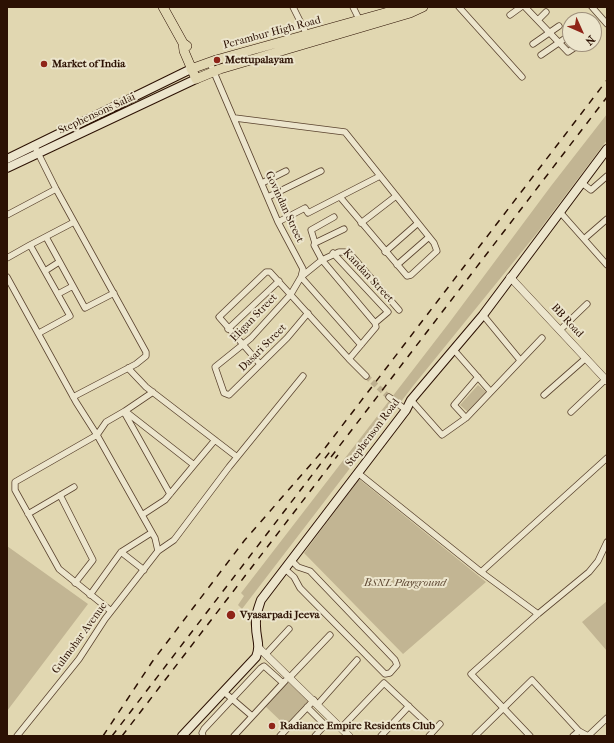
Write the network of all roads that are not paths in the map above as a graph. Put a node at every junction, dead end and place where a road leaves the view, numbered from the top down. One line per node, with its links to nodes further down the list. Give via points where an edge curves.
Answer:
1 (163, 7): 25 (main road, via 183,43 189,48)
2 (293, 7): 17 (street)
3 (353, 7): 13 (street)
4 (406, 7): 13 (main road, Perambur High Road)
5 (423, 7): 13 (main road, Perambur High Road, via 410,13)
6 (459, 7): 26 (street)
7 (521, 7): 11 (street)
8 (525, 7): 12 (street)
9 (592, 7): 14 (street)
10 (546, 12): 12 (street)
11 (510, 15)
12 (538, 20): 16 (street)
13 (361, 24): 18 (main road, Perambur High Road)
14 (607, 24)
15 (559, 26): 16 (street)
16 (549, 32): 20 (street); 21 (street)
17 (307, 35): 18 (main road, Perambur High Road); 24 (main road, Perambur High Road)
18 (318, 37): 24 (main road, Perambur High Road)
19 (562, 40): 20 (street)
20 (558, 43): 22 (street); 23 (street)
21 (533, 44)
22 (562, 47)
23 (541, 56)
24 (212, 67): 25 (main road, Perambur High Road); 27 (main road, Perambur High Road); 28 (street, Govindan Street)
25 (195, 68): 27 (main road); 29 (main road, Stephensons Salai)
26 (522, 77)
27 (199, 78): 31 (main road, Stephensons Salai)
28 (235, 118): 36 (street, via 345,132); 38 (street, Govindan Street)
29 (34, 146): 31 (street); 32 (main road, Stephensons Salai)
30 (607, 148): 39 (main road, Stephenson Road)
31 (38, 154): 33 (main road, Stephensons Salai); 40 (street)
32 (7, 159)
33 (7, 168)
34 (286, 171): 38 (street)
35 (321, 171): 42 (street)
36 (380, 176): 41 (street); 43 (street)
37 (607, 176): 39 (street, via 591,190)
38 (262, 183): 42 (street, Govindan Street)
39 (582, 183): 44 (main road, Stephenson Road)
40 (56, 189): 45 (street); 48 (street)
41 (396, 196): 50 (street); 51 (street)
42 (268, 197): 49 (street, Govindan Street)
43 (340, 197): 49 (street, via 308,213 305,208); 50 (street)
44 (560, 212): 55 (street); 68 (main road, Stephenson Road)
45 (7, 215)
46 (334, 217): 56 (street, via 311,230)
47 (607, 219): 55 (street)
48 (74, 222): 53 (street); 71 (street)
49 (278, 222): 67 (street, Govindan Street, via 303,269)
50 (361, 223): 58 (street)
51 (418, 223): 54 (street); 58 (street)
52 (344, 229): 56 (street)
53 (46, 237): 57 (street); 62 (street)
54 (429, 237): 63 (street); 63 (street, via 437,251 411,275 407,276)
55 (584, 238): 64 (street)
56 (315, 242): 61 (street, via 314,245)
57 (30, 245): 60 (street); 65 (street)
58 (386, 252): 63 (street)
59 (333, 253): 61 (street); 75 (street, via 345,252 352,256); 78 (street, Kandan Street, via 388,312)
60 (7, 258)
61 (322, 260): 67 (street); 78 (street)
62 (59, 262): 65 (street); 70 (street)
63 (397, 265)
64 (607, 265)
65 (45, 271): 72 (street)
66 (7, 277): 81 (street)
67 (301, 277): 73 (street, Eligan Street); 83 (street)
68 (510, 277): 77 (main road, Stephenson Road); 80 (street, BB Road)
69 (279, 281): 73 (street); 79 (street); 79 (street, via 272,273 266,272 219,317)
70 (73, 286): 71 (street, via 85,308); 72 (street)
71 (114, 293): 90 (street, via 146,352 144,358)
72 (58, 294): 81 (street, via 70,316)
73 (291, 294): 76 (street); 84 (street, Eligan Street)
74 (587, 304): 80 (street)
75 (399, 310)
76 (308, 313): 87 (street); 89 (street, Dasari Street)
77 (483, 315): 85 (main road, Stephenson Road); 88 (street)
78 (375, 323): 83 (street, via 374,331)
79 (228, 329): 84 (street)
80 (560, 330): 86 (street, BB Road)
81 (39, 333): 99 (street)
82 (542, 338): 88 (street)
83 (360, 345): 87 (street)
84 (243, 346): 89 (street); 97 (street, Eligan Street, via 215,367 224,392)
85 (454, 350): 93 (street); 101 (main road, Stephenson Road)
86 (586, 358): 94 (street, BB Road); 98 (street)
87 (349, 359): 92 (street)
88 (520, 360): 95 (street)
89 (260, 364): 97 (street, Dasari Street)
90 (128, 368): 96 (street); 99 (street)
91 (303, 376): 108 (street, Gulmohar Avenue)
92 (366, 376)
93 (478, 378): 95 (street); 105 (street, via 454,405)
94 (607, 379): 104 (street)
95 (490, 391): 105 (street)
96 (153, 392): 103 (street); 107 (street)
97 (229, 395)
98 (544, 395)
99 (73, 397): 106 (street)
100 (389, 398): 102 (street)
101 (412, 400): 102 (main road, Stephenson Road); 105 (street, via 442,435)
102 (406, 410): 111 (main road, Stephenson Road)
103 (124, 411): 106 (street, via 106,422); 110 (street); 113 (street)
104 (571, 412)
105 (466, 418)
106 (97, 434): 115 (street, via 15,482 15,490); 116 (street)
107 (215, 440): 108 (street); 110 (street)
108 (237, 457): 119 (street, Gulmohar Avenue, via 174,540)
109 (607, 458): 125 (street)
110 (194, 465): 113 (street)
111 (358, 473): 121 (main road, Stephenson Road); 125 (street)
112 (74, 486): 114 (street)
113 (170, 494): 116 (street)
114 (60, 495): 115 (street); 127 (street, via 93,560)
115 (28, 514): 127 (street, via 55,564)
116 (142, 515): 117 (street)
117 (152, 533): 119 (street); 120 (street)
118 (606, 543): 130 (street, via 598,562 589,572)
119 (158, 551): 123 (street, Gulmohar Avenue)
120 (121, 552): 123 (street); 128 (street)
121 (294, 563): 122 (street); 124 (main road, Stephenson Road)
122 (304, 569): 126 (street); 126 (street, via 311,572 395,660 396,665 390,673 385,674 300,588)
123 (144, 570): 129 (street, Gulmohar Avenue)
124 (287, 571): 126 (street); 133 (main road, Stephenson Road, via 261,600 257,612 256,625)
125 (481, 572): 130 (street)
126 (295, 579)
127 (75, 582): 128 (street)
128 (90, 594): 129 (street)
129 (111, 611): 150 (street, Gulmohar Avenue, via 79,659)
130 (538, 614): 142 (street, via 471,674)
131 (289, 629): 133 (street)
132 (330, 635): 135 (street)
133 (263, 652): 135 (street); 137 (main road)
134 (357, 660): 139 (street)
135 (289, 677): 136 (street); 139 (street)
136 (283, 683): 138 (street, via 264,666); 143 (street)
137 (224, 692): 138 (street); 151 (main road)
138 (232, 699): 143 (street); 152 (street, via 204,729)
139 (316, 702): 141 (street); 146 (street)
140 (409, 706): 146 (street, via 384,683); 147 (street); 157 (street)
141 (307, 707): 154 (street); 155 (street, via 325,725)
142 (504, 708): 148 (street, via 532,680); 159 (street); 160 (street)
143 (252, 716): 149 (street)
144 (607, 718): 148 (street, via 588,736)
145 (440, 724): 147 (street)
146 (342, 727): 156 (street)
147 (434, 730): 158 (street)
148 (579, 731): 161 (street)
149 (236, 734): 153 (street)
150 (17, 736)
151 (182, 736)
152 (203, 736)
153 (243, 736)
154 (280, 736)
155 (315, 736)
156 (349, 736)
157 (380, 736)
158 (429, 736)
159 (475, 736)
160 (530, 736)
161 (573, 736)

